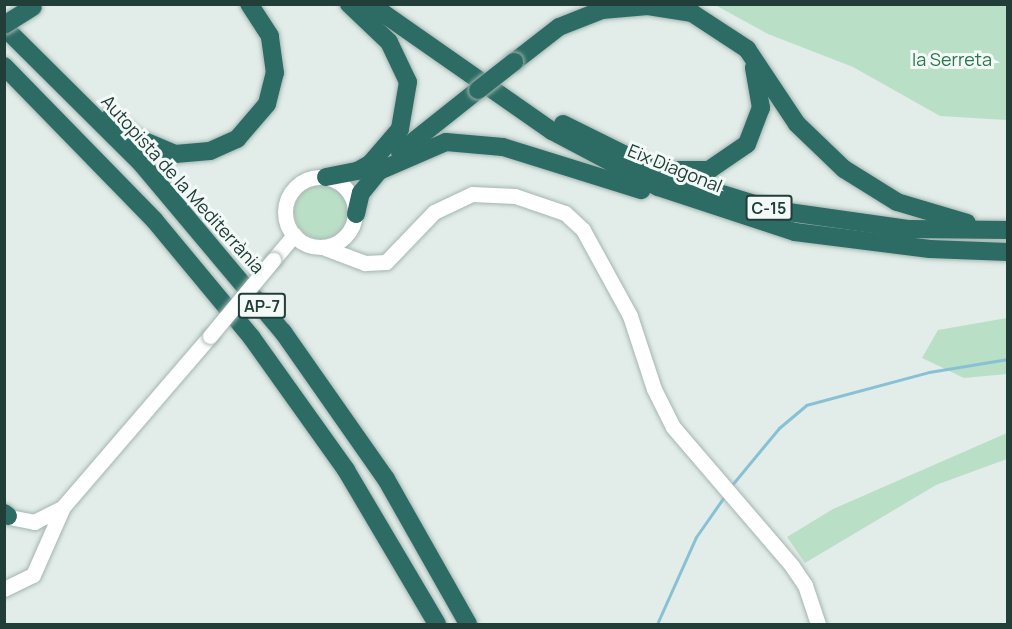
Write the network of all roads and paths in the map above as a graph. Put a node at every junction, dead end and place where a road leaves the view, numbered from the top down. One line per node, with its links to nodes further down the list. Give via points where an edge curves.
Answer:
1 (249, 4): 9 (highway, via 270,36 275,56 267,104 237,139 195,154 163,150 135,137)
2 (350, 4): 15 (highway, via 395,51 408,82 400,129)
3 (370, 4): 18 (highway, Eix Diagonal / C-15, via 592,155 658,187)
4 (382, 4): 14 (highway, Eix Diagonal / C-15)
5 (608, 4): 10 (highway)
6 (690, 4): 11 (highway)
7 (36, 5): 12 (highway, bridge)
8 (669, 6): 10 (highway); 11 (highway)
9 (4, 12)
10 (589, 19): 14 (highway, via 646,17 709,30 747,58 762,96 760,118 747,144 709,171 672,171); 15 (highway, bridge, via 514,63)
11 (716, 24): 19 (highway, via 747,49 812,140 860,180 935,216)
12 (4, 26): 29 (highway, Autopista de la Mediterrània / AP-7, via 141,164 284,332 386,479)
13 (4, 66): 28 (highway, AP-7, via 155,221 252,338 346,470)
14 (600, 144): 19 (highway, Eix Diagonal / C-15, via 697,188 774,210 910,229)
15 (374, 168): 16 (highway); 17 (highway, via 361,193); 18 (highway, via 433,145 473,141)
16 (327, 177): 17 (street, via 347,190); 20 (street, via 302,182 289,195 285,214)
17 (354, 220): 21 (street, via 341,241); 23 (street, via 353,247)
18 (775, 228): 22 (highway, Eix Diagonal / C-15, via 894,245)
19 (1008, 228)
20 (294, 235): 21 (street); 24 (street, bridge)
21 (325, 248): 23 (street)
22 (1008, 252)
23 (365, 263): 30 (street, via 389,260 434,212 472,194 515,196 565,213 583,230 630,316 661,407 805,585)
24 (63, 507): 25 (street, via 39,521); 26 (street)
25 (10, 517): 26 (street)
26 (41, 550): 27 (street, via 27,582)
27 (4, 589)
28 (437, 624)
29 (468, 624)
30 (818, 624)

